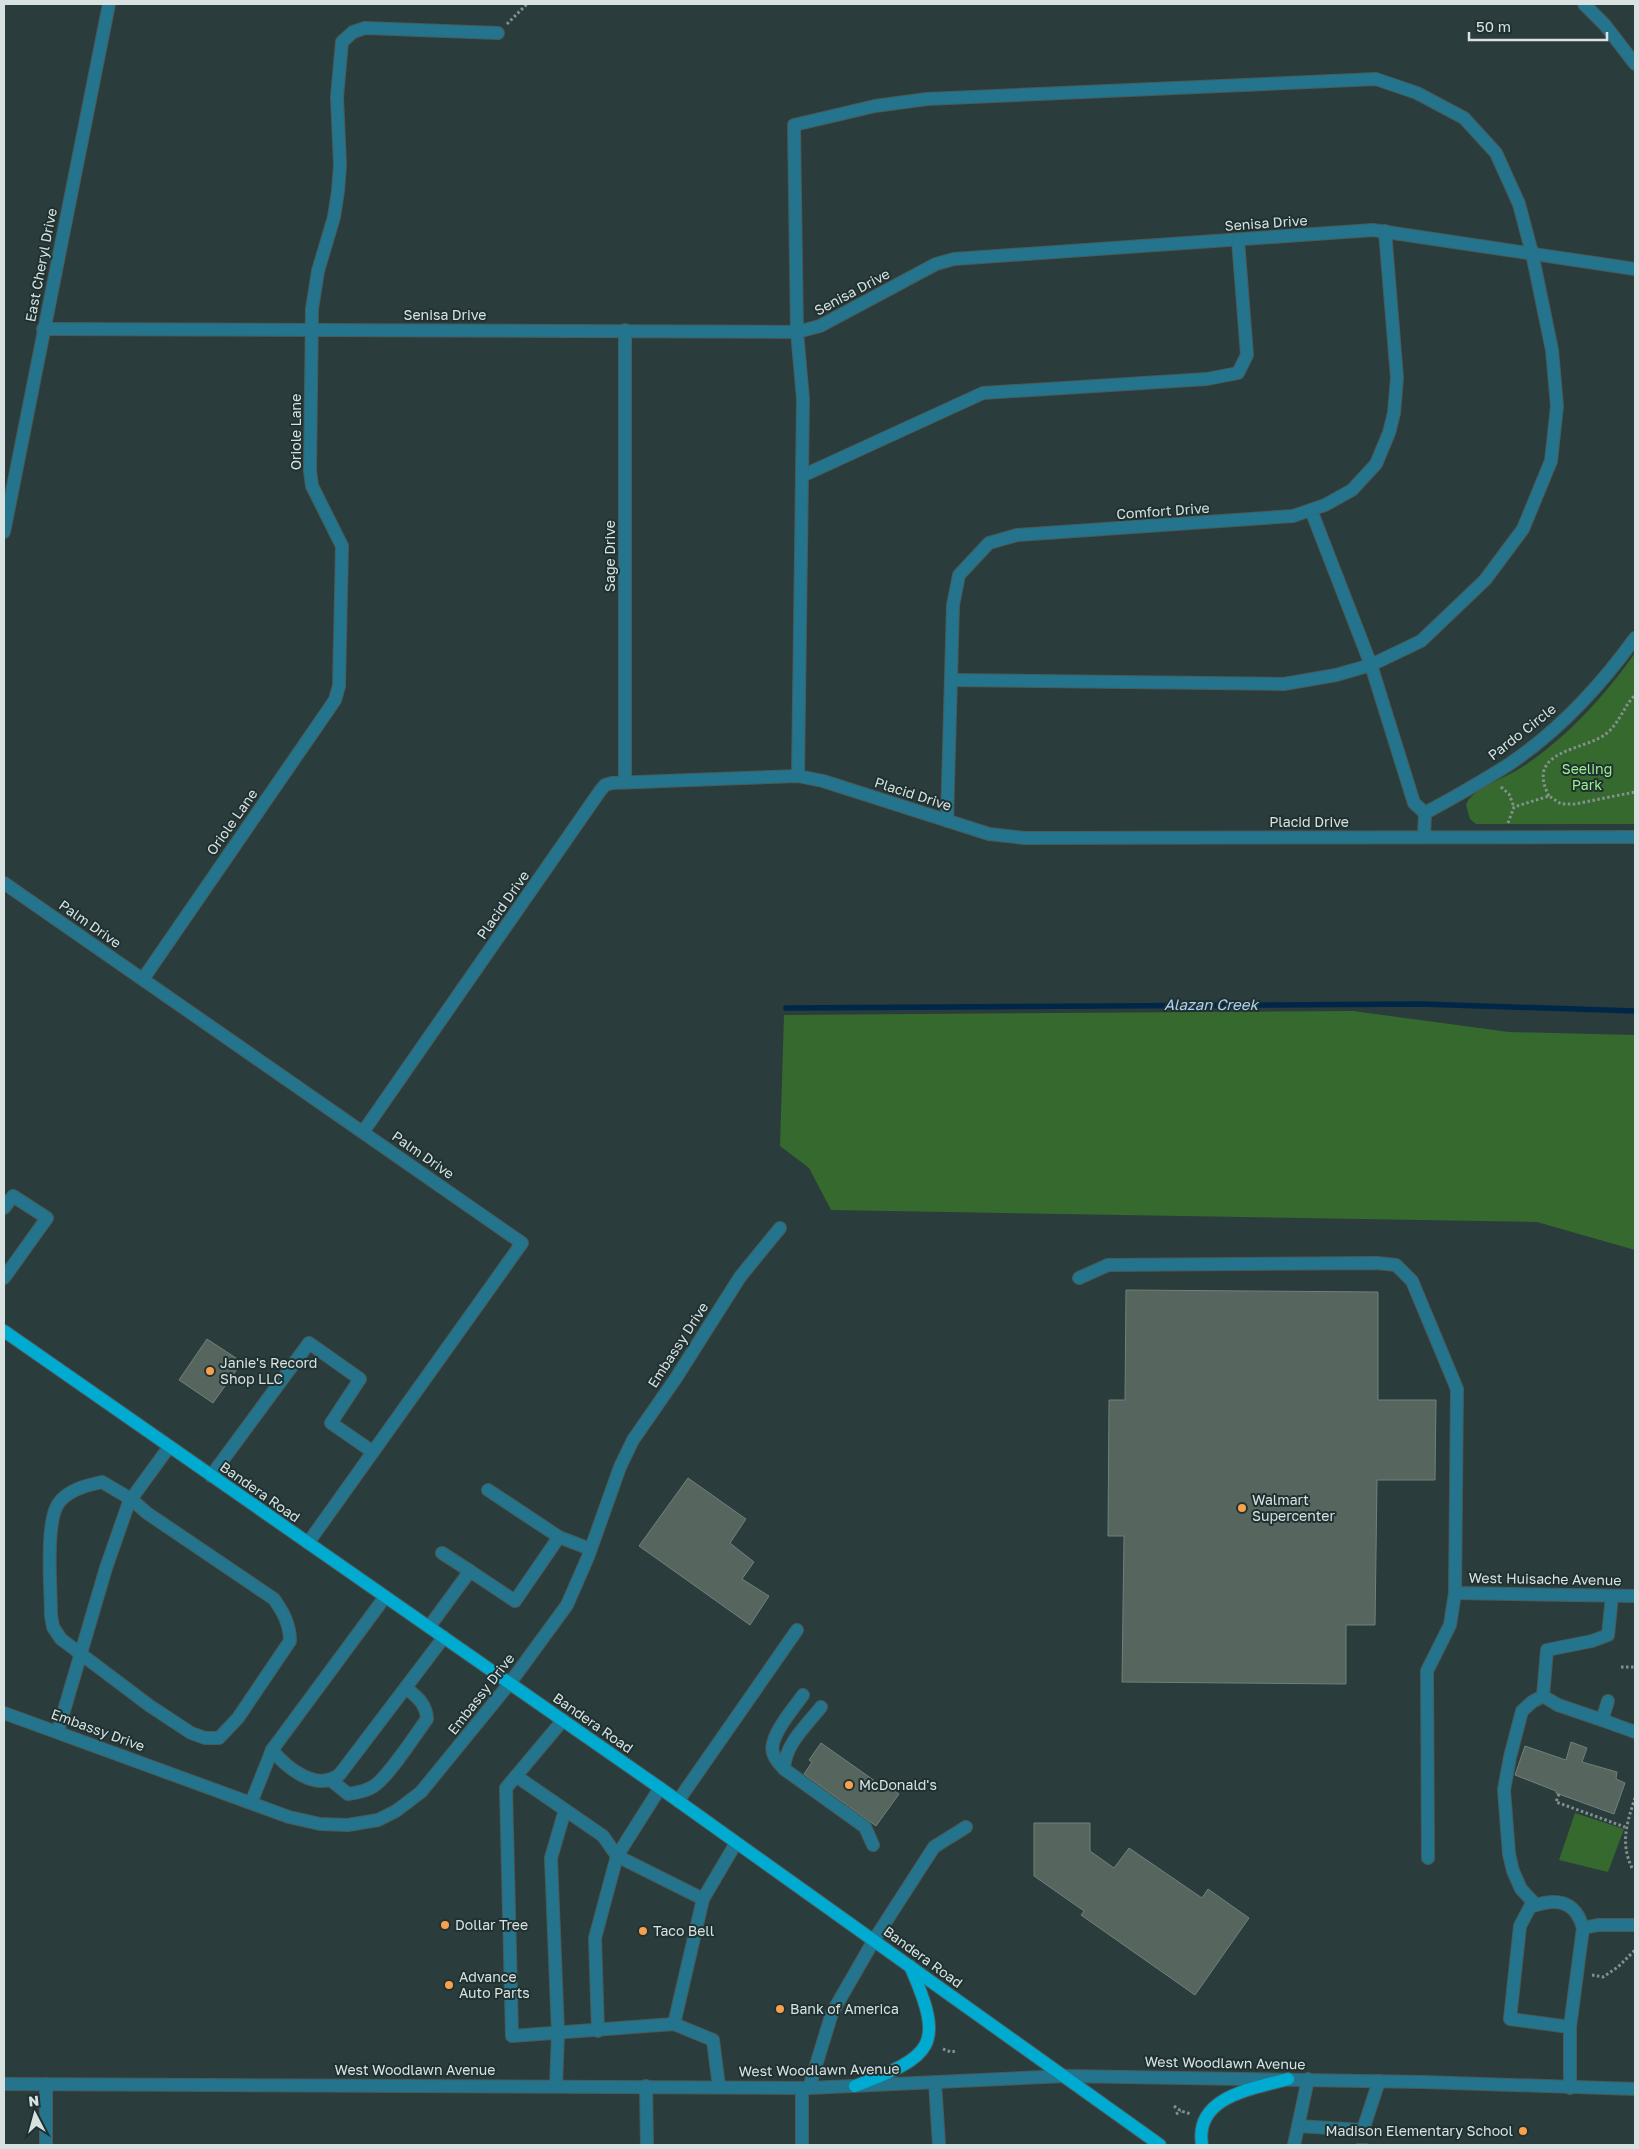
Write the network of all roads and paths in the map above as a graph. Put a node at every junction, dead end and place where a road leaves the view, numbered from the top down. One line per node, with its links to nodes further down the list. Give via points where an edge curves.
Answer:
1 (109, 4): 10 (street, East Cheryl Drive)
2 (527, 4): 4 (path)
3 (1584, 4): 5 (street)
4 (498, 33): 11 (street, Oriole Lane, via 365,28 353,32 342,42 337,97 338,191 314,291)
5 (1635, 64)
6 (1385, 231): 7 (street, Senisa Drive); 8 (street, Senisa Drive); 15 (street, Comfort Drive, via 1397,378 1394,414 1376,464 1352,490)
7 (1238, 240): 13 (street, Senisa Drive, via 954,259 936,264 820,326); 14 (street, via 1247,355 1238,373 1207,379 983,393)
8 (1532, 253): 9 (street, Senisa Drive); 13 (street, via 1519,204 1496,153 1464,118 1417,93 1376,79 927,99 875,106 794,125); 18 (street, via 1553,359 1557,406 1551,461 1523,529 1485,580 1421,641)
9 (1635, 269)
10 (43, 329): 11 (street, Senisa Drive); 16 (street, East Cheryl Drive)
11 (312, 330): 12 (street, Senisa Drive); 33 (street, Oriole Lane, via 312,486 342,546 339,686 334,700)
12 (625, 330): 13 (street, Senisa Drive); 23 (street, Sage Drive)
13 (797, 332): 14 (street, via 803,399)
14 (802, 476): 21 (street)
15 (1311, 510): 18 (street); 19 (street, Comfort Drive, via 1270,519 1016,535 989,543 960,575 953,605)
16 (4, 532)
17 (1635, 638): 22 (street, Pardo Circle, via 1579,705 1533,746)
18 (1371, 665): 19 (street, via 1284,684); 27 (street, via 1414,803)
19 (951, 680): 28 (street, Comfort Drive)
20 (1635, 695): 25 (path, via 1605,735 1558,754 1548,764 1544,782)
21 (798, 776): 23 (street, Placid Drive); 28 (street, Placid Drive, via 823,780)
22 (1488, 776): 26 (path, via 1509,794); 27 (street, Pardo Circle)
23 (625, 782): 34 (street, Placid Drive, via 605,785 600,790)
24 (1635, 792): 25 (path, via 1575,804 1561,804)
25 (1549, 796): 26 (path)
26 (1514, 807): 30 (path, via 1508,820)
27 (1425, 814): 29 (street)
28 (947, 821): 29 (street, Placid Drive, via 989,834 1024,838)
29 (1424, 836): 30 (street, Placid Drive)
30 (1507, 836): 31 (street, Placid Drive)
31 (1635, 837)
32 (4, 882): 33 (street, Palm Drive)
33 (143, 979): 34 (street, Palm Drive)
34 (363, 1132): 41 (street, Palm Drive, via 522,1243)
35 (4, 1208): 37 (street, via 13,1196 47,1218)
36 (780, 1228): 47 (street, Embassy Drive, via 740,1278 633,1440)
37 (4, 1278)
38 (1079, 1278): 50 (street, via 1108,1265 1396,1265 1412,1282 1457,1389)
39 (4, 1332): 40 (main road, Bandera Road)
40 (169, 1446): 42 (main road, Bandera Road); 44 (street)
41 (374, 1452): 42 (street, via 331,1423 360,1379 308,1343); 46 (street, Palm Drive)
42 (211, 1476): 46 (main road, Bandera Road)
43 (488, 1490): 45 (street)
44 (131, 1499): 57 (street); 57 (street, via 102,1482 84,1485 58,1504 50,1526 53,1627 61,1639); 57 (street, via 274,1599 290,1629 290,1641 238,1718 219,1738 191,1733 150,1706)
45 (559, 1537): 47 (street); 49 (street, via 515,1601)
46 (308, 1543): 53 (main road, Bandera Road)
47 (590, 1549): 60 (street, Embassy Drive, via 566,1604)
48 (442, 1554): 49 (street)
49 (470, 1571): 54 (street)
50 (1455, 1593): 51 (street, West Huisache Avenue); 86 (street, via 1450,1624 1427,1672)
51 (1612, 1596): 52 (street, West Huisache Avenue); 63 (street, via 1608,1635 1547,1650)
52 (1635, 1596)
53 (385, 1597): 54 (main road, Bandera Road); 71 (street)
54 (429, 1627): 56 (main road, Bandera Road)
55 (797, 1630): 78 (street)
56 (444, 1637): 60 (main road, Bandera Road); 61 (street)
57 (81, 1652): 69 (street)
58 (1620, 1667): 59 (path)
59 (1635, 1667)
60 (510, 1683): 67 (main road, Bandera Road); 79 (street, Embassy Drive, via 421,1792 378,1820 348,1825 320,1824)
61 (406, 1688): 74 (street); 74 (street, via 422,1701 426,1718 389,1769 374,1786 359,1792 348,1794)
62 (803, 1695): 72 (street, via 772,1740 775,1759)
63 (1543, 1696): 68 (street, via 1558,1705); 89 (street, via 1522,1711 1504,1790 1513,1871 1522,1889)
64 (1608, 1701): 68 (street)
65 (821, 1707): 72 (street, via 789,1747)
66 (4, 1713): 69 (street, Embassy Drive)
67 (563, 1720): 73 (street); 75 (main road, Bandera Road)
68 (1602, 1720): 70 (street)
69 (58, 1732): 79 (street, Embassy Drive)
70 (1635, 1732)
71 (272, 1750): 74 (street, via 282,1762 302,1776); 79 (street)
72 (784, 1769): 84 (street, via 865,1827)
73 (516, 1776): 80 (street); 99 (street, via 506,1788 512,2036)
74 (332, 1781)
75 (660, 1788): 78 (main road, Bandera Road); 85 (street)
76 (1559, 1794): 82 (path, via 1556,1802)
77 (1635, 1798): 82 (path)
78 (678, 1801): 83 (main road, Bandera Road)
79 (251, 1803)
80 (565, 1810): 85 (street, via 603,1836); 99 (street, via 551,1858)
81 (966, 1826): 92 (street, via 934,1846)
82 (1625, 1827): 87 (path)
83 (736, 1843): 88 (street); 92 (main road, Bandera Road)
84 (873, 1845)
85 (617, 1856): 88 (street); 98 (street, via 595,1938)
86 (1428, 1858)
87 (1632, 1868)
88 (703, 1900): 96 (street)
89 (1536, 1905): 91 (street, via 1564,1903 1574,1910); 97 (street, via 1530,1907 1520,1926 1510,2019)
90 (1635, 1925): 91 (street)
91 (1583, 1928): 95 (street)
92 (874, 1940): 94 (main road, Bandera Road); 115 (street, via 832,2013)
93 (1635, 1950): 95 (path, via 1603,1977)
94 (910, 1966): 104 (main road, Bandera Road); 113 (main road, via 928,2015 930,2034 924,2049 911,2062)
95 (1577, 1973): 97 (street)
96 (674, 2024): 98 (street); 114 (street, via 712,2040)
97 (1570, 2028): 116 (street)
98 (598, 2031): 99 (street)
99 (558, 2033): 111 (street)
100 (942, 2050): 102 (path)
101 (957, 2051): 102 (path)
102 (951, 2052): 103 (path)
103 (955, 2057)
104 (1065, 2076): 105 (street, West Woodlawn Avenue); 108 (street, West Woodlawn Avenue); 129 (main road, Bandera Road)
105 (1288, 2079): 106 (street, West Woodlawn Avenue); 130 (main road, via 1235,2094 1217,2103 1207,2113 1202,2125)
106 (1308, 2079): 107 (street, West Woodlawn Avenue); 122 (street)
107 (1379, 2081): 116 (street, West Woodlawn Avenue); 123 (street)
108 (935, 2082): 113 (street, West Woodlawn Avenue); 128 (street)
109 (4, 2084): 110 (street, West Woodlawn Avenue)
110 (46, 2084): 111 (street, West Woodlawn Avenue); 125 (street)
111 (556, 2086): 112 (street, West Woodlawn Avenue)
112 (646, 2086): 114 (street, West Woodlawn Avenue); 126 (street)
113 (855, 2086): 115 (street, West Woodlawn Avenue)
114 (719, 2087): 115 (street, West Woodlawn Avenue)
115 (805, 2088): 127 (street)
116 (1570, 2088): 117 (street, West Woodlawn Avenue)
117 (1635, 2089)
118 (1174, 2106): 119 (path)
119 (1181, 2111): 120 (path); 121 (path)
120 (1176, 2114)
121 (1191, 2114)
122 (1298, 2126): 123 (street); 131 (street)
123 (1363, 2130): 124 (street)
124 (1362, 2143)
125 (46, 2145)
126 (647, 2145)
127 (802, 2145)
128 (939, 2145)
129 (1160, 2145)
130 (1202, 2145)
131 (1294, 2145)

